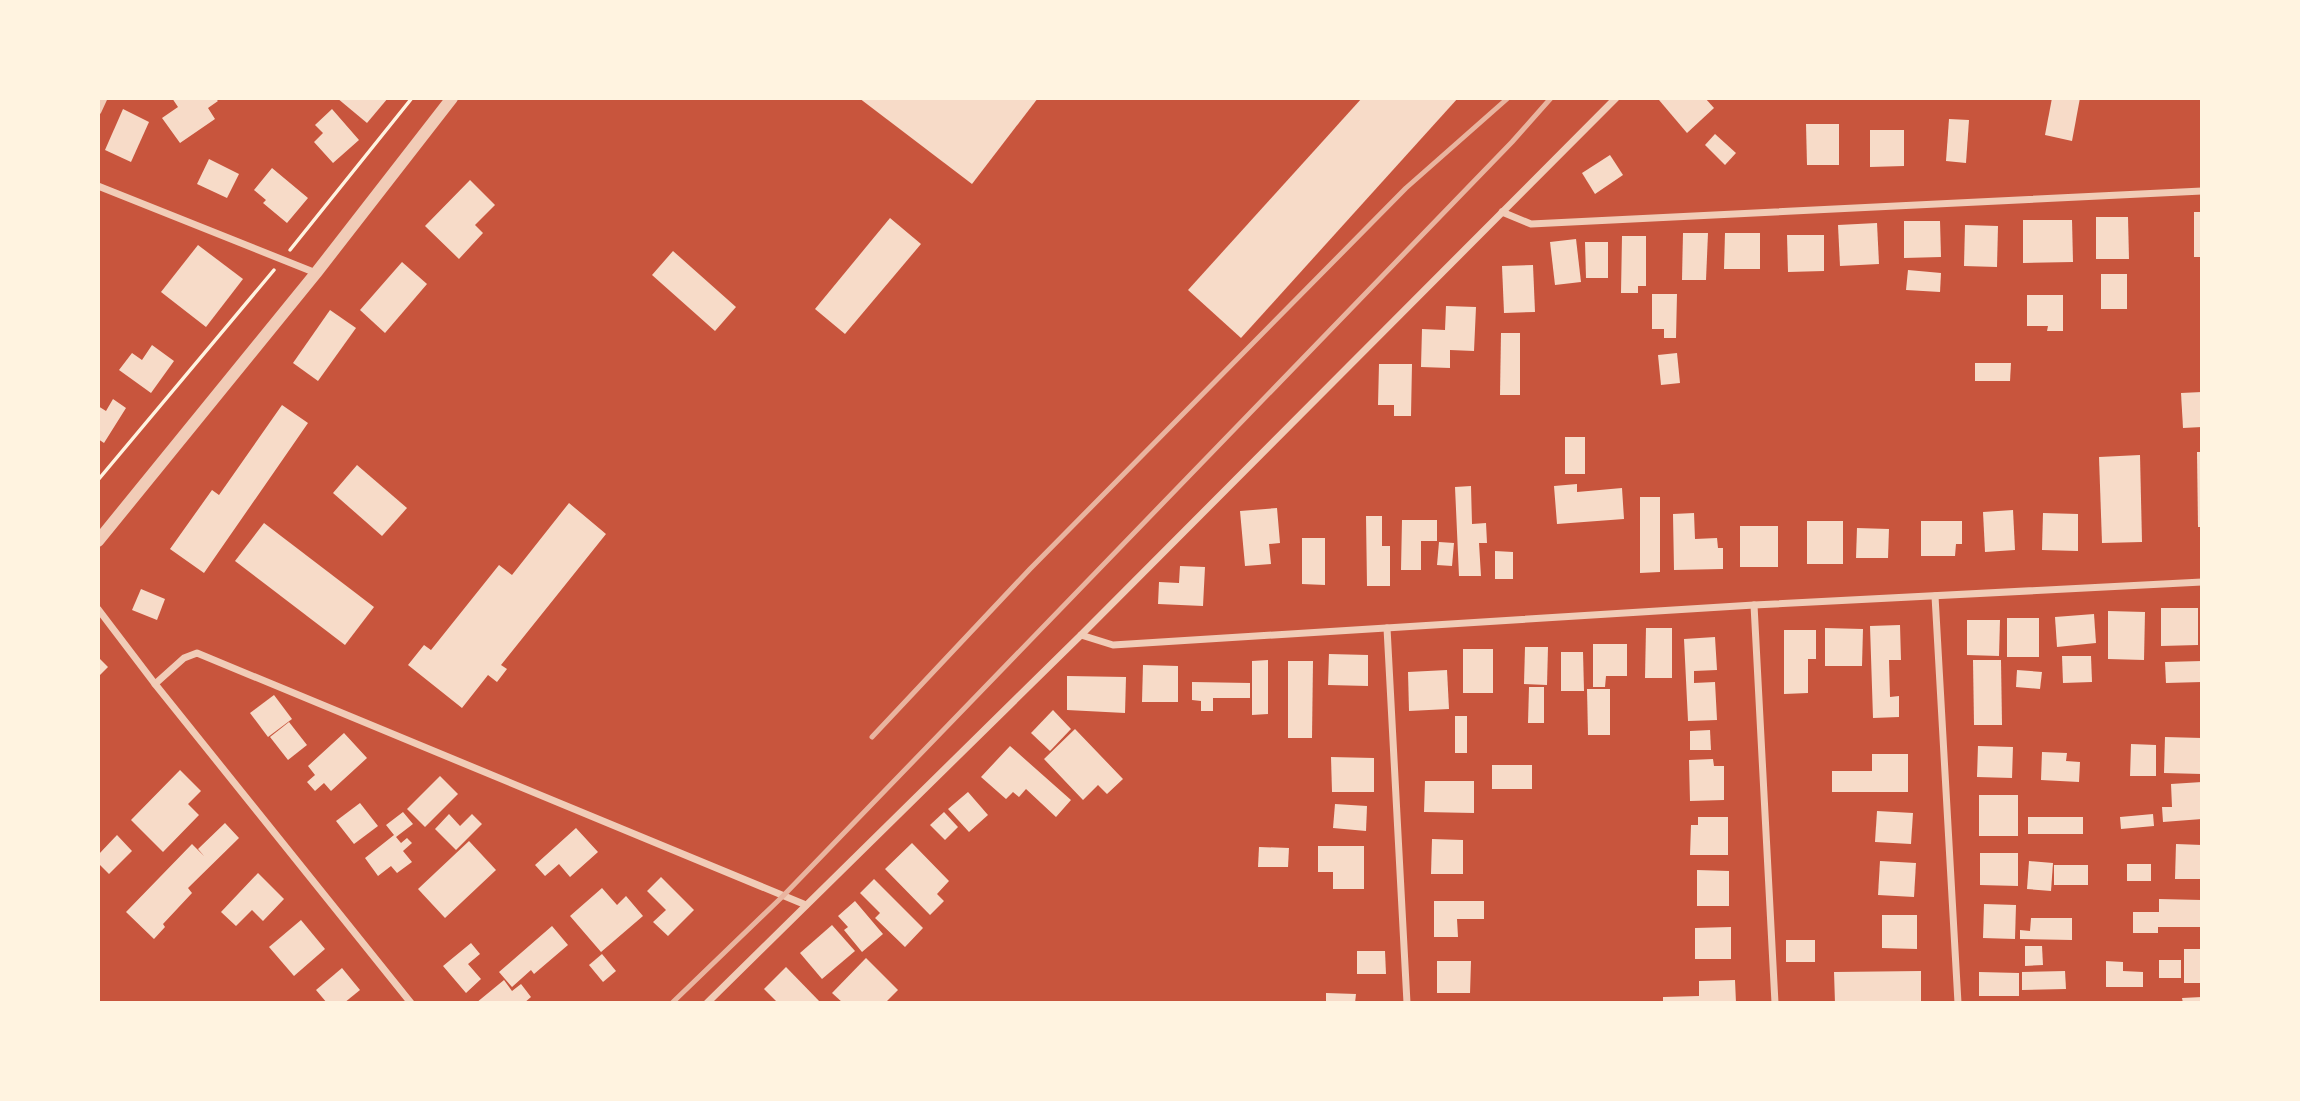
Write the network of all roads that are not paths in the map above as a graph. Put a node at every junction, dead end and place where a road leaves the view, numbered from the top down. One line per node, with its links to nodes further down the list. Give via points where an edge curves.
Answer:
1 (104, 98): 4 (street)
2 (452, 98): 8 (street)
3 (1616, 98): 7 (street)
4 (98, 111)
5 (98, 186): 8 (street)
6 (2202, 191): 7 (street, via 1531,224)
7 (1502, 212): 15 (street)
8 (316, 273): 9 (street)
9 (98, 541)
10 (2202, 583): 11 (street)
11 (1935, 596): 12 (street); 22 (street)
12 (1754, 605): 14 (street); 21 (street)
13 (98, 609): 16 (street)
14 (1387, 628): 15 (street, via 1113,645); 20 (street)
15 (1081, 635): 17 (street)
16 (155, 684): 17 (street, via 184,658 197,653); 18 (street)
17 (806, 905): 19 (street)
18 (411, 1003)
19 (707, 1003)
20 (1407, 1003)
21 (1775, 1003)
22 (1958, 1003)

